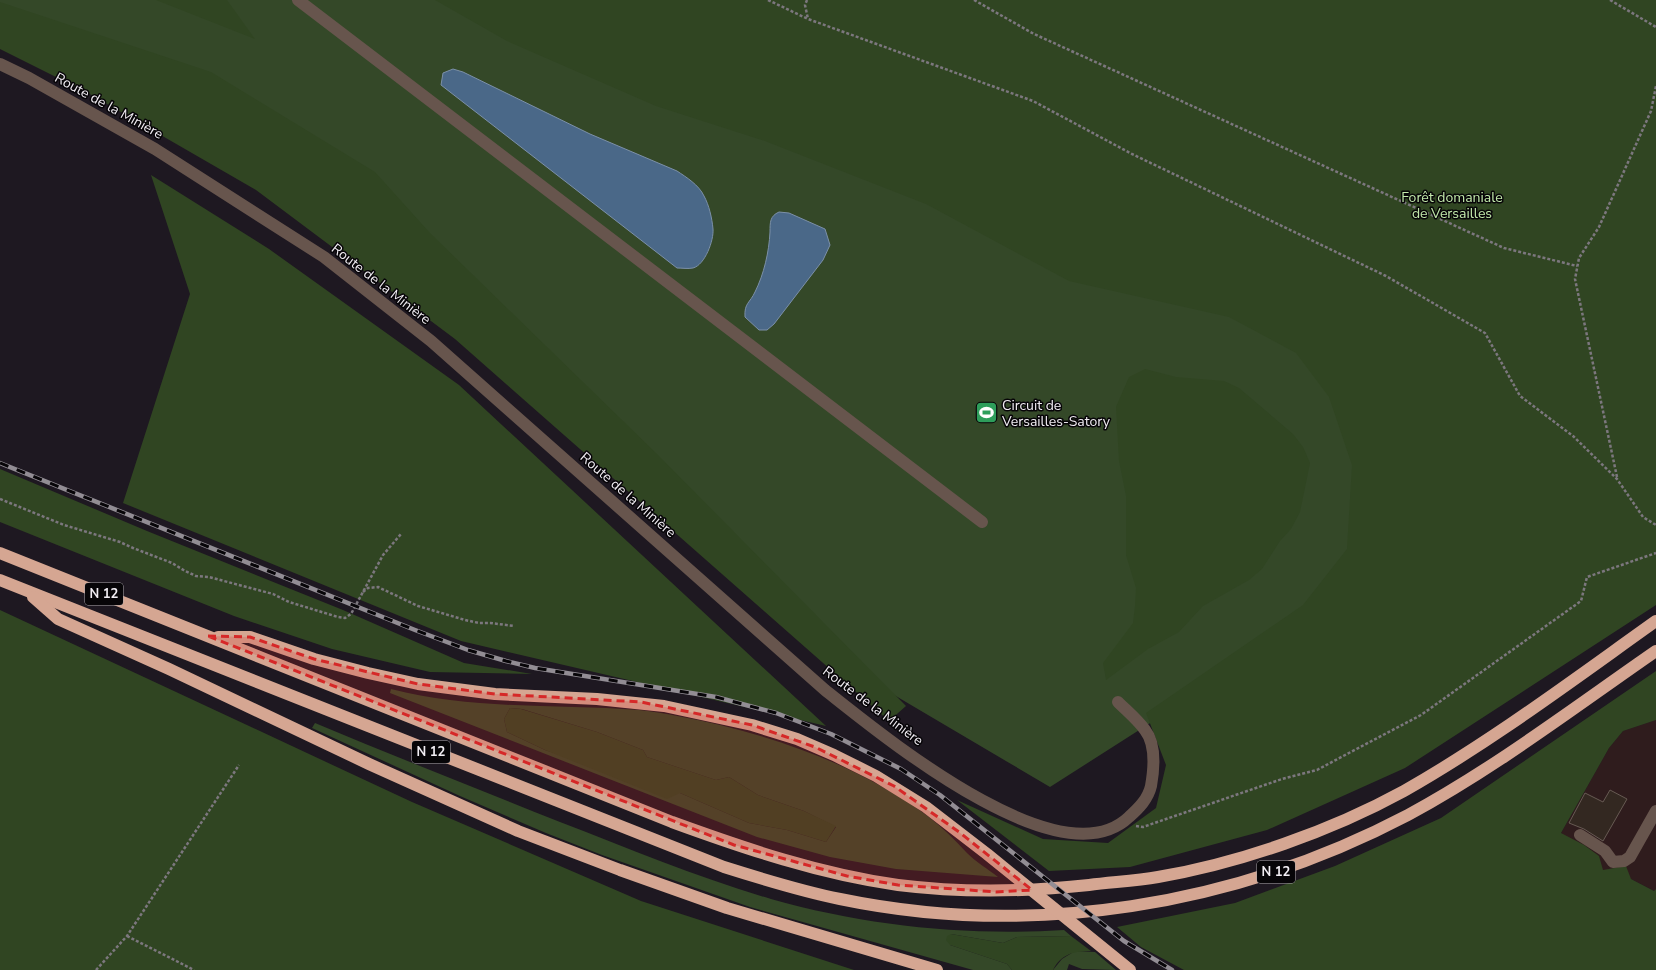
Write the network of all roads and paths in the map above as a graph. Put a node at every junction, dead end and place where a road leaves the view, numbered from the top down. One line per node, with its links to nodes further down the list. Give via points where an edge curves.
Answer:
1 (298, 0): 13 (street)
2 (768, 0): 6 (path)
3 (807, 0): 6 (path, via 805,5)
4 (974, 0): 10 (path, via 1034,34 1504,248)
5 (1610, 0): 7 (path)
6 (808, 19): 11 (path, via 1033,101 1139,157 1386,276 1485,333 1520,396 1573,436)
7 (1656, 27)
8 (0, 64): 28 (street, Route de la Minière, via 155,149 324,258 431,341 825,690 891,742 959,787 1026,822 1063,833 1094,834)
9 (1656, 86): 10 (path, via 1651,111 1599,228 1579,258)
10 (1577, 266): 11 (path, via 1575,279)
11 (1617, 478): 14 (path, via 1643,517)
12 (0, 499): 20 (path, via 64,525 120,542 172,563 196,576 273,594 289,602 338,617 344,618 351,614)
13 (982, 522)
14 (1656, 524)
15 (401, 534): 20 (path, via 383,554)
16 (0, 552): 23 (highway, N 12)
17 (1656, 553): 28 (path, via 1587,577 1581,601 1421,715 1323,767 1144,827)
18 (0, 580): 19 (highway, N 12)
19 (26, 590): 24 (highway, N 12, via 724,867 841,899 941,914 996,917 1098,910 1165,901 1218,890 1313,859 1409,814 1462,783 1517,748); 33 (highway, via 58,619 518,831 727,908)
20 (361, 594): 22 (path, via 368,588 378,587 418,606 465,620 479,624)
21 (1656, 621): 23 (highway, N 12, via 1450,764 1352,816 1266,850 1158,877 996,892 898,885 846,876 734,845)
22 (514, 626)
23 (208, 636): 34 (highway, via 250,637 329,663 418,684 495,694 641,702 692,711 752,725 815,747 876,776 926,808)
24 (1656, 651)
25 (1118, 702): 28 (street, Route de la Minière, via 1146,730 1152,745 1153,776 1149,796)
26 (239, 765): 30 (path)
27 (1656, 811): 29 (street, via 1630,857 1624,861 1613,862 1605,851)
28 (1121, 825)
29 (1580, 835)
30 (127, 936): 31 (path); 32 (path)
31 (96, 970)
32 (194, 970)
33 (937, 970)
34 (1130, 970)

